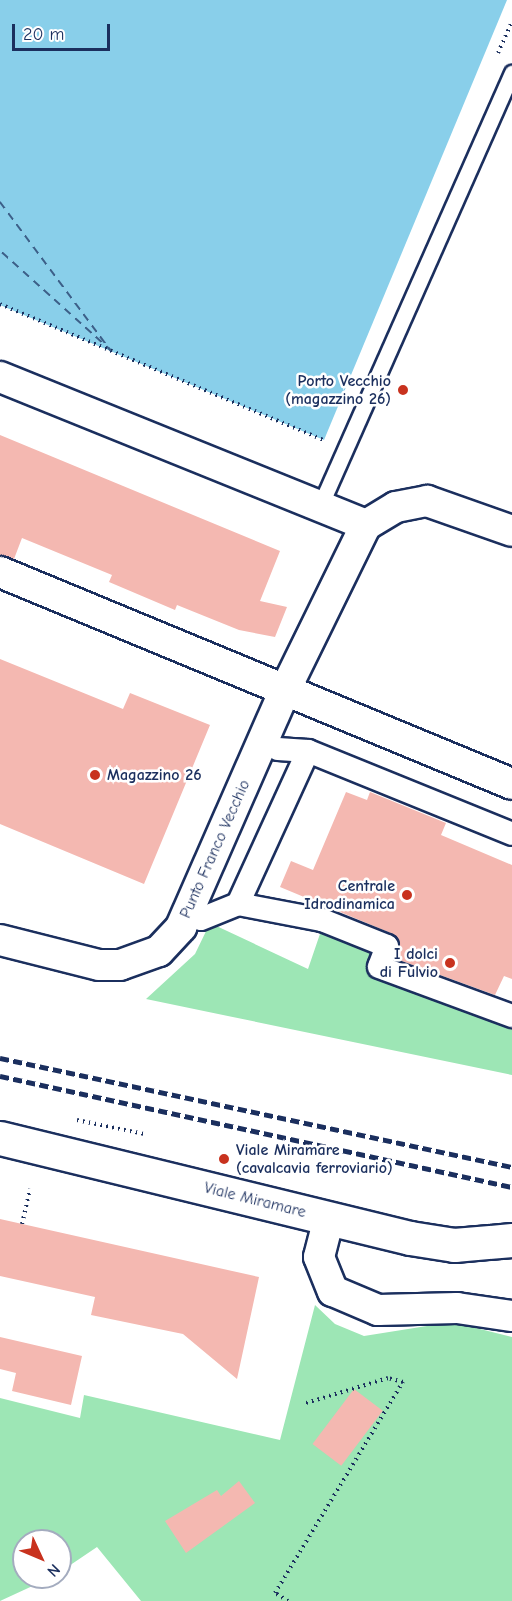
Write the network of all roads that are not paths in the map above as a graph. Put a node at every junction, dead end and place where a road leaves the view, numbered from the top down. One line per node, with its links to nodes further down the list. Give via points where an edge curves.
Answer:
1 (512, 73): 3 (lane)
2 (0, 377): 3 (street)
3 (320, 506): 4 (street)
4 (366, 525): 5 (street, via 396,507 427,501); 7 (street, Punto Franco Vecchio)
5 (512, 531)
6 (0, 572): 7 (street)
7 (285, 690): 10 (street); 14 (street, Punto Franco Vecchio, via 181,927 159,951 139,960 99,965)
8 (278, 749): 9 (street)
9 (308, 751): 11 (street); 12 (street)
10 (512, 784)
11 (512, 834)
12 (238, 904): 13 (street); 15 (street, via 322,920 387,946 379,967)
13 (201, 919)
14 (0, 940)
15 (512, 1016)
16 (0, 1138): 17 (main road, Viale Miramare)
17 (329, 1218): 18 (main road, Viale Miramare, via 454,1245); 19 (street, via 319,1257 333,1291 378,1310 457,1308)
18 (512, 1240)
19 (512, 1316)

